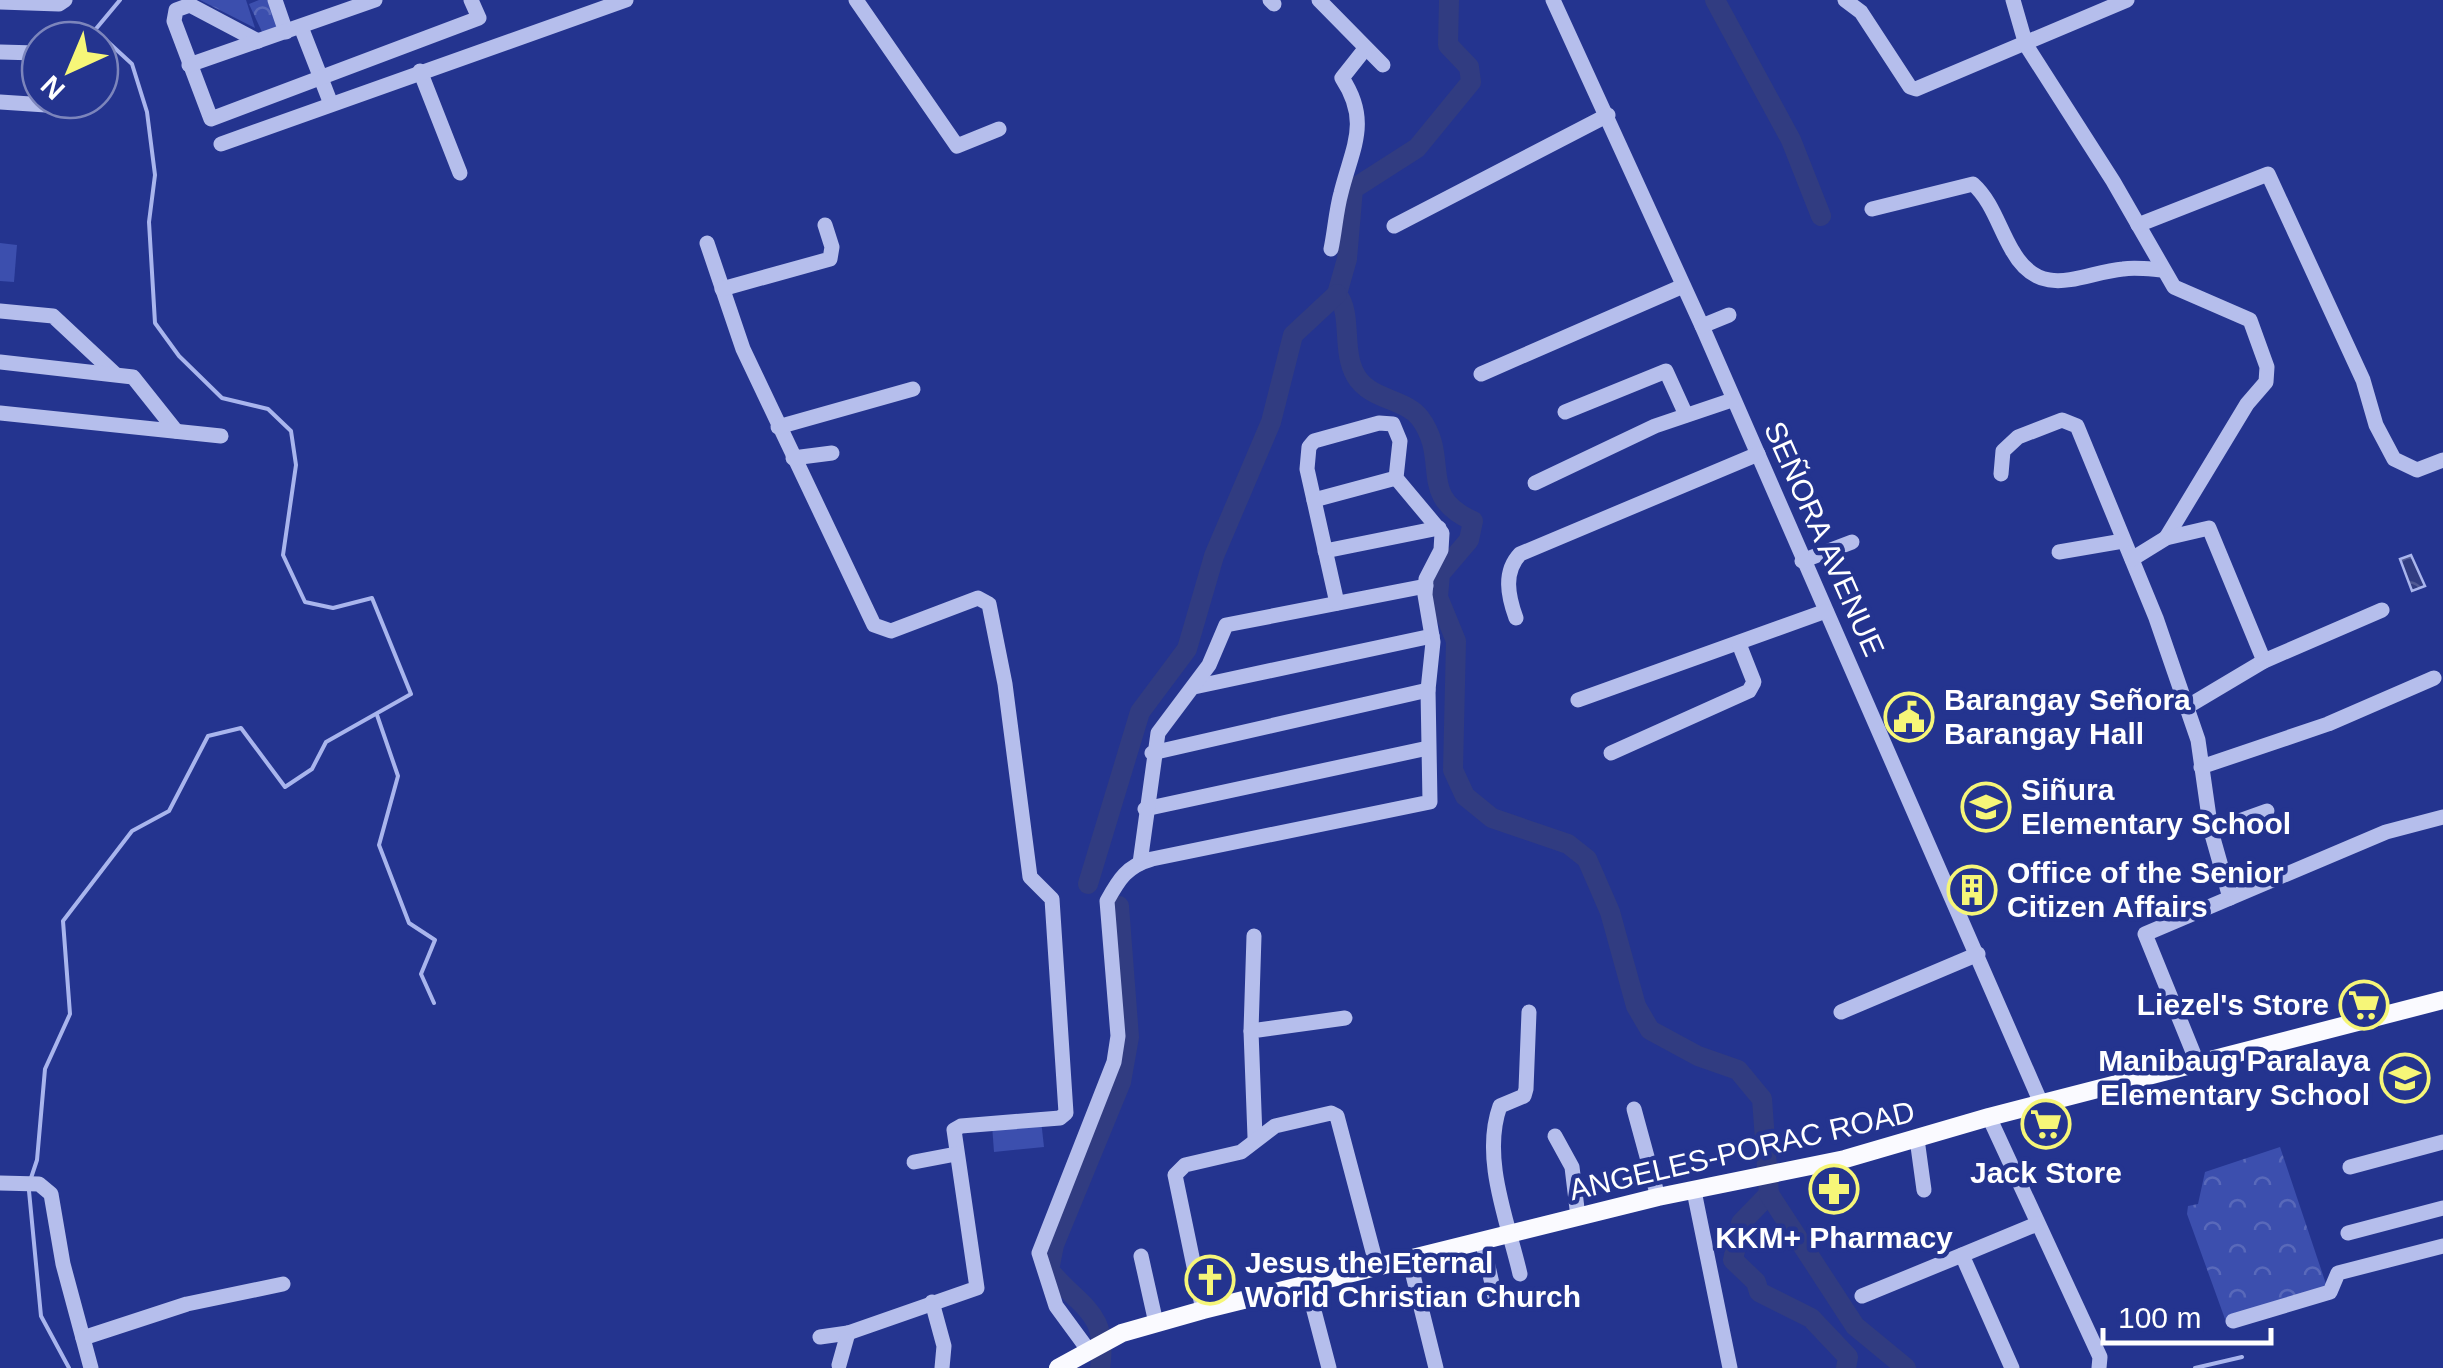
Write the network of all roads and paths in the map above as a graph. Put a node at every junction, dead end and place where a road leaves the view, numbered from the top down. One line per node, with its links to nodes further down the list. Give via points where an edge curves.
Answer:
1 (65, 0): 13 (street)
2 (275, 0): 14 (street)
3 (375, 0): 14 (street)
4 (470, 0): 21 (street, via 478,18)
5 (626, 0): 20 (street)
6 (856, 0): 24 (street, via 957,146)
7 (1318, 0): 17 (street)
8 (1553, 0): 23 (street, SEÑORA AVENUE)
9 (1844, 0): 16 (street, via 1861,12 1913,88)
10 (2013, 0): 16 (street)
11 (2127, 0): 16 (street)
12 (0, 2): 13 (street)
13 (43, 2)
14 (294, 29): 15 (street); 21 (street)
15 (258, 41): 18 (street); 18 (street, via 190,6 181,8 174,20)
16 (2026, 46): 30 (street)
17 (1365, 49): 19 (street); 32 (street, via 1342,78 1357,107 1357,150 1341,190)
18 (189, 65): 21 (street, via 211,118)
19 (1383, 65)
20 (420, 71): 22 (street); 26 (street)
21 (320, 75): 22 (street)
22 (331, 104): 25 (street)
23 (1608, 115): 29 (street); 34 (street, SEÑORA AVENUE)
24 (1000, 129)
25 (221, 144)
26 (460, 172)
27 (1872, 209): 33 (street, via 1966,183 1980,191 2014,256 2049,280 2079,281 2122,268)
28 (826, 225): 35 (street, via 830,259)
29 (1394, 226)
30 (2138, 226): 33 (street); 53 (street, via 2268,174 2394,459 2417,470)
31 (708, 243): 35 (street)
32 (1331, 248)
33 (2162, 270): 59 (street, via 2180,291 2250,320 2267,367 2266,382)
34 (1682, 286): 38 (street, SEÑORA AVENUE); 41 (street)
35 (722, 288): 47 (street)
36 (0, 311): 40 (street, via 52,316)
37 (1729, 315): 38 (street)
38 (1702, 326): 43 (street, SEÑORA AVENUE)
39 (0, 362): 40 (street)
40 (114, 373): 48 (street, via 134,377)
41 (1482, 374)
42 (913, 390): 47 (street)
43 (1732, 400): 46 (street); 51 (street, SEÑORA AVENUE)
44 (1565, 412): 46 (street, via 1666,372)
45 (0, 413): 48 (street)
46 (1686, 415): 56 (street)
47 (778, 427): 52 (street)
48 (176, 431): 49 (street)
49 (220, 436)
50 (832, 452): 52 (street)
51 (1758, 454): 65 (street, SEÑORA AVENUE); 70 (street, via 1520,554 1508,588)
52 (793, 458): 104 (street, via 874,625 891,631 978,598 989,604 997,633 1030,878 1052,899 1066,1113 961,1126 954,1130)
53 (2443, 460)
54 (2001, 474): 60 (street, via 2002,451 2018,437 2062,420 2077,426)
55 (1396, 478): 57 (street); 57 (street, via 1398,429 1379,423 1314,441 1308,469); 58 (street)
56 (1535, 483)
57 (1314, 500): 62 (street)
58 (1440, 528): 62 (street); 66 (street, via 1441,550)
59 (2166, 538): 64 (street); 73 (street, via 2209,528)
60 (2123, 541): 63 (street); 64 (street)
61 (1852, 542): 65 (street)
62 (1325, 552): 67 (street)
63 (2060, 552)
64 (2132, 559): 78 (street)
65 (1802, 561): 69 (street, SEÑORA AVENUE)
66 (1426, 586): 67 (street); 71 (street)
67 (1336, 603): 75 (street, via 1226,625)
68 (2382, 610): 73 (street)
69 (1826, 611): 72 (street); 90 (street, SEÑORA AVENUE)
70 (1516, 618)
71 (1432, 636): 75 (street); 76 (street)
72 (1740, 644): 77 (street); 81 (street, via 1754,682 1749,691)
73 (2264, 661): 78 (street)
74 (2434, 678): 82 (street)
75 (1194, 686): 80 (street, via 1158,734)
76 (1428, 690): 79 (street); 80 (street)
77 (1578, 700)
78 (2185, 708): 82 (street)
79 (1428, 748): 83 (street); 87 (street, via 1432,788 1424,806)
80 (1152, 753): 83 (street)
81 (1612, 753)
82 (2202, 767): 86 (street)
83 (1144, 809): 87 (street)
84 (2267, 811): 86 (street)
85 (2443, 817): 88 (street, via 2386,832)
86 (2212, 831): 88 (street)
87 (1140, 863): 134 (street, via 1107,901 1118,1036 1114,1062 1039,1252 1056,1306)
88 (2230, 898): 96 (street, via 2145,934)
89 (1254, 936): 95 (street)
90 (1978, 954): 93 (street); 97 (street, SEÑORA AVENUE)
91 (2443, 1000): 96 (main road, ANGELES-PORAC ROAD)
92 (1529, 1012): 114 (street, via 1526,1089 1500,1106 1494,1136)
93 (1840, 1012)
94 (1345, 1018): 95 (street)
95 (1252, 1031): 101 (street)
96 (2197, 1062): 97 (main road, ANGELES-PORAC ROAD)
97 (2041, 1103): 99 (main road, ANGELES-PORAC ROAD)
98 (1634, 1109): 110 (street)
99 (1989, 1117): 102 (main road, ANGELES-PORAC ROAD); 113 (street)
100 (1555, 1136): 112 (street, via 1572,1167)
101 (1255, 1137): 121 (street, via 1275,1126 1337,1116); 128 (street, via 1241,1152 1185,1165 1176,1175)
102 (1917, 1139): 108 (street); 109 (main road, ANGELES-PORAC ROAD)
103 (2443, 1142): 106 (street)
104 (956, 1154): 105 (street); 127 (street, via 978,1284)
105 (914, 1162)
106 (2350, 1167)
107 (0, 1183): 132 (street, via 32,1183 53,1201)
108 (1924, 1190)
109 (1694, 1191): 110 (main road, ANGELES-PORAC ROAD); 142 (street)
110 (1658, 1198): 112 (main road, ANGELES-PORAC ROAD)
111 (2443, 1208): 115 (street)
112 (1578, 1217): 114 (main road, ANGELES-PORAC ROAD)
113 (2036, 1224): 118 (street); 136 (street)
114 (1511, 1233): 116 (main road, ANGELES-PORAC ROAD); 122 (street)
115 (2348, 1233)
116 (1482, 1240): 120 (main road, ANGELES-PORAC ROAD); 126 (street)
117 (2443, 1246): 129 (street, via 2338,1273 2330,1292)
118 (1962, 1255): 125 (street); 143 (street)
119 (1141, 1256): 130 (street)
120 (1409, 1259): 121 (main road, ANGELES-PORAC ROAD); 141 (street)
121 (1377, 1266): 124 (main road, ANGELES-PORAC ROAD)
122 (1520, 1274)
123 (283, 1284): 132 (street, via 188,1304)
124 (1307, 1284): 128 (main road, ANGELES-PORAC ROAD); 140 (street)
125 (1862, 1296)
126 (1496, 1300)
127 (932, 1302): 131 (street); 138 (street, via 944,1346)
128 (1203, 1310): 130 (main road, ANGELES-PORAC ROAD)
129 (2233, 1321)
130 (1156, 1323): 134 (main road, ANGELES-PORAC ROAD)
131 (848, 1333): 133 (street); 135 (street)
132 (83, 1338): 137 (street)
133 (820, 1338)
134 (1092, 1349): 139 (main road, ANGELES-PORAC ROAD)
135 (840, 1364)
136 (2101, 1366)
137 (92, 1368)
138 (942, 1368)
139 (1058, 1368)
140 (1330, 1368)
141 (1436, 1368)
142 (1730, 1368)
143 (2012, 1368)

